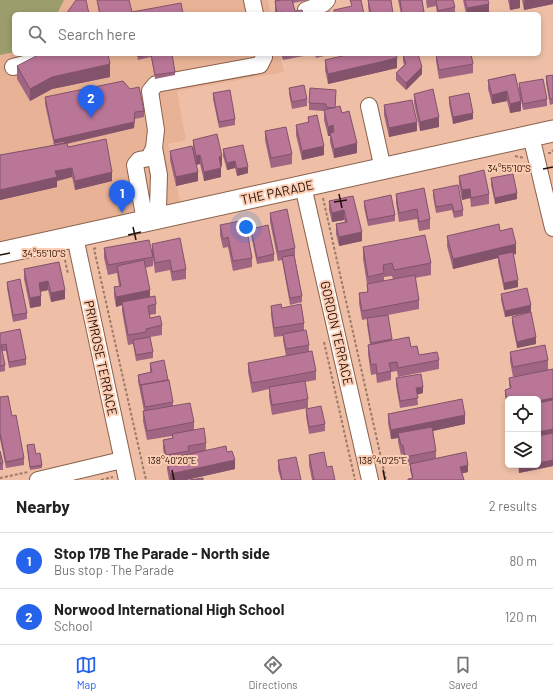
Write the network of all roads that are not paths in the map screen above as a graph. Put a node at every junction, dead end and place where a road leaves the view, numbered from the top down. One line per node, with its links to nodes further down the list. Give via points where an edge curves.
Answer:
1 (252, 0): 4 (street)
2 (327, 0): 3 (street)
3 (306, 10)
4 (255, 12)
5 (42, 56): 7 (street, via 36,61)
6 (264, 56): 11 (street, via 260,65 156,84 150,91 156,130)
7 (13, 67)
8 (369, 106): 12 (street)
9 (553, 131): 10 (main road, THE PARADE)
10 (531, 136): 12 (main road, THE PARADE); 15 (street)
11 (154, 148): 14 (street, via 159,175 158,207); 14 (street, via 149,158 139,160 135,165)
12 (383, 169): 13 (main road, THE PARADE)
13 (303, 186): 14 (main road, THE PARADE); 20 (street, GORDON TERRACE)
14 (153, 220): 16 (main road, THE PARADE)
15 (553, 228)
16 (75, 237): 17 (main road, THE PARADE); 18 (street, PRIMROSE TERRACE)
17 (0, 253)
18 (118, 472): 19 (street)
19 (38, 480)
20 (370, 480)

